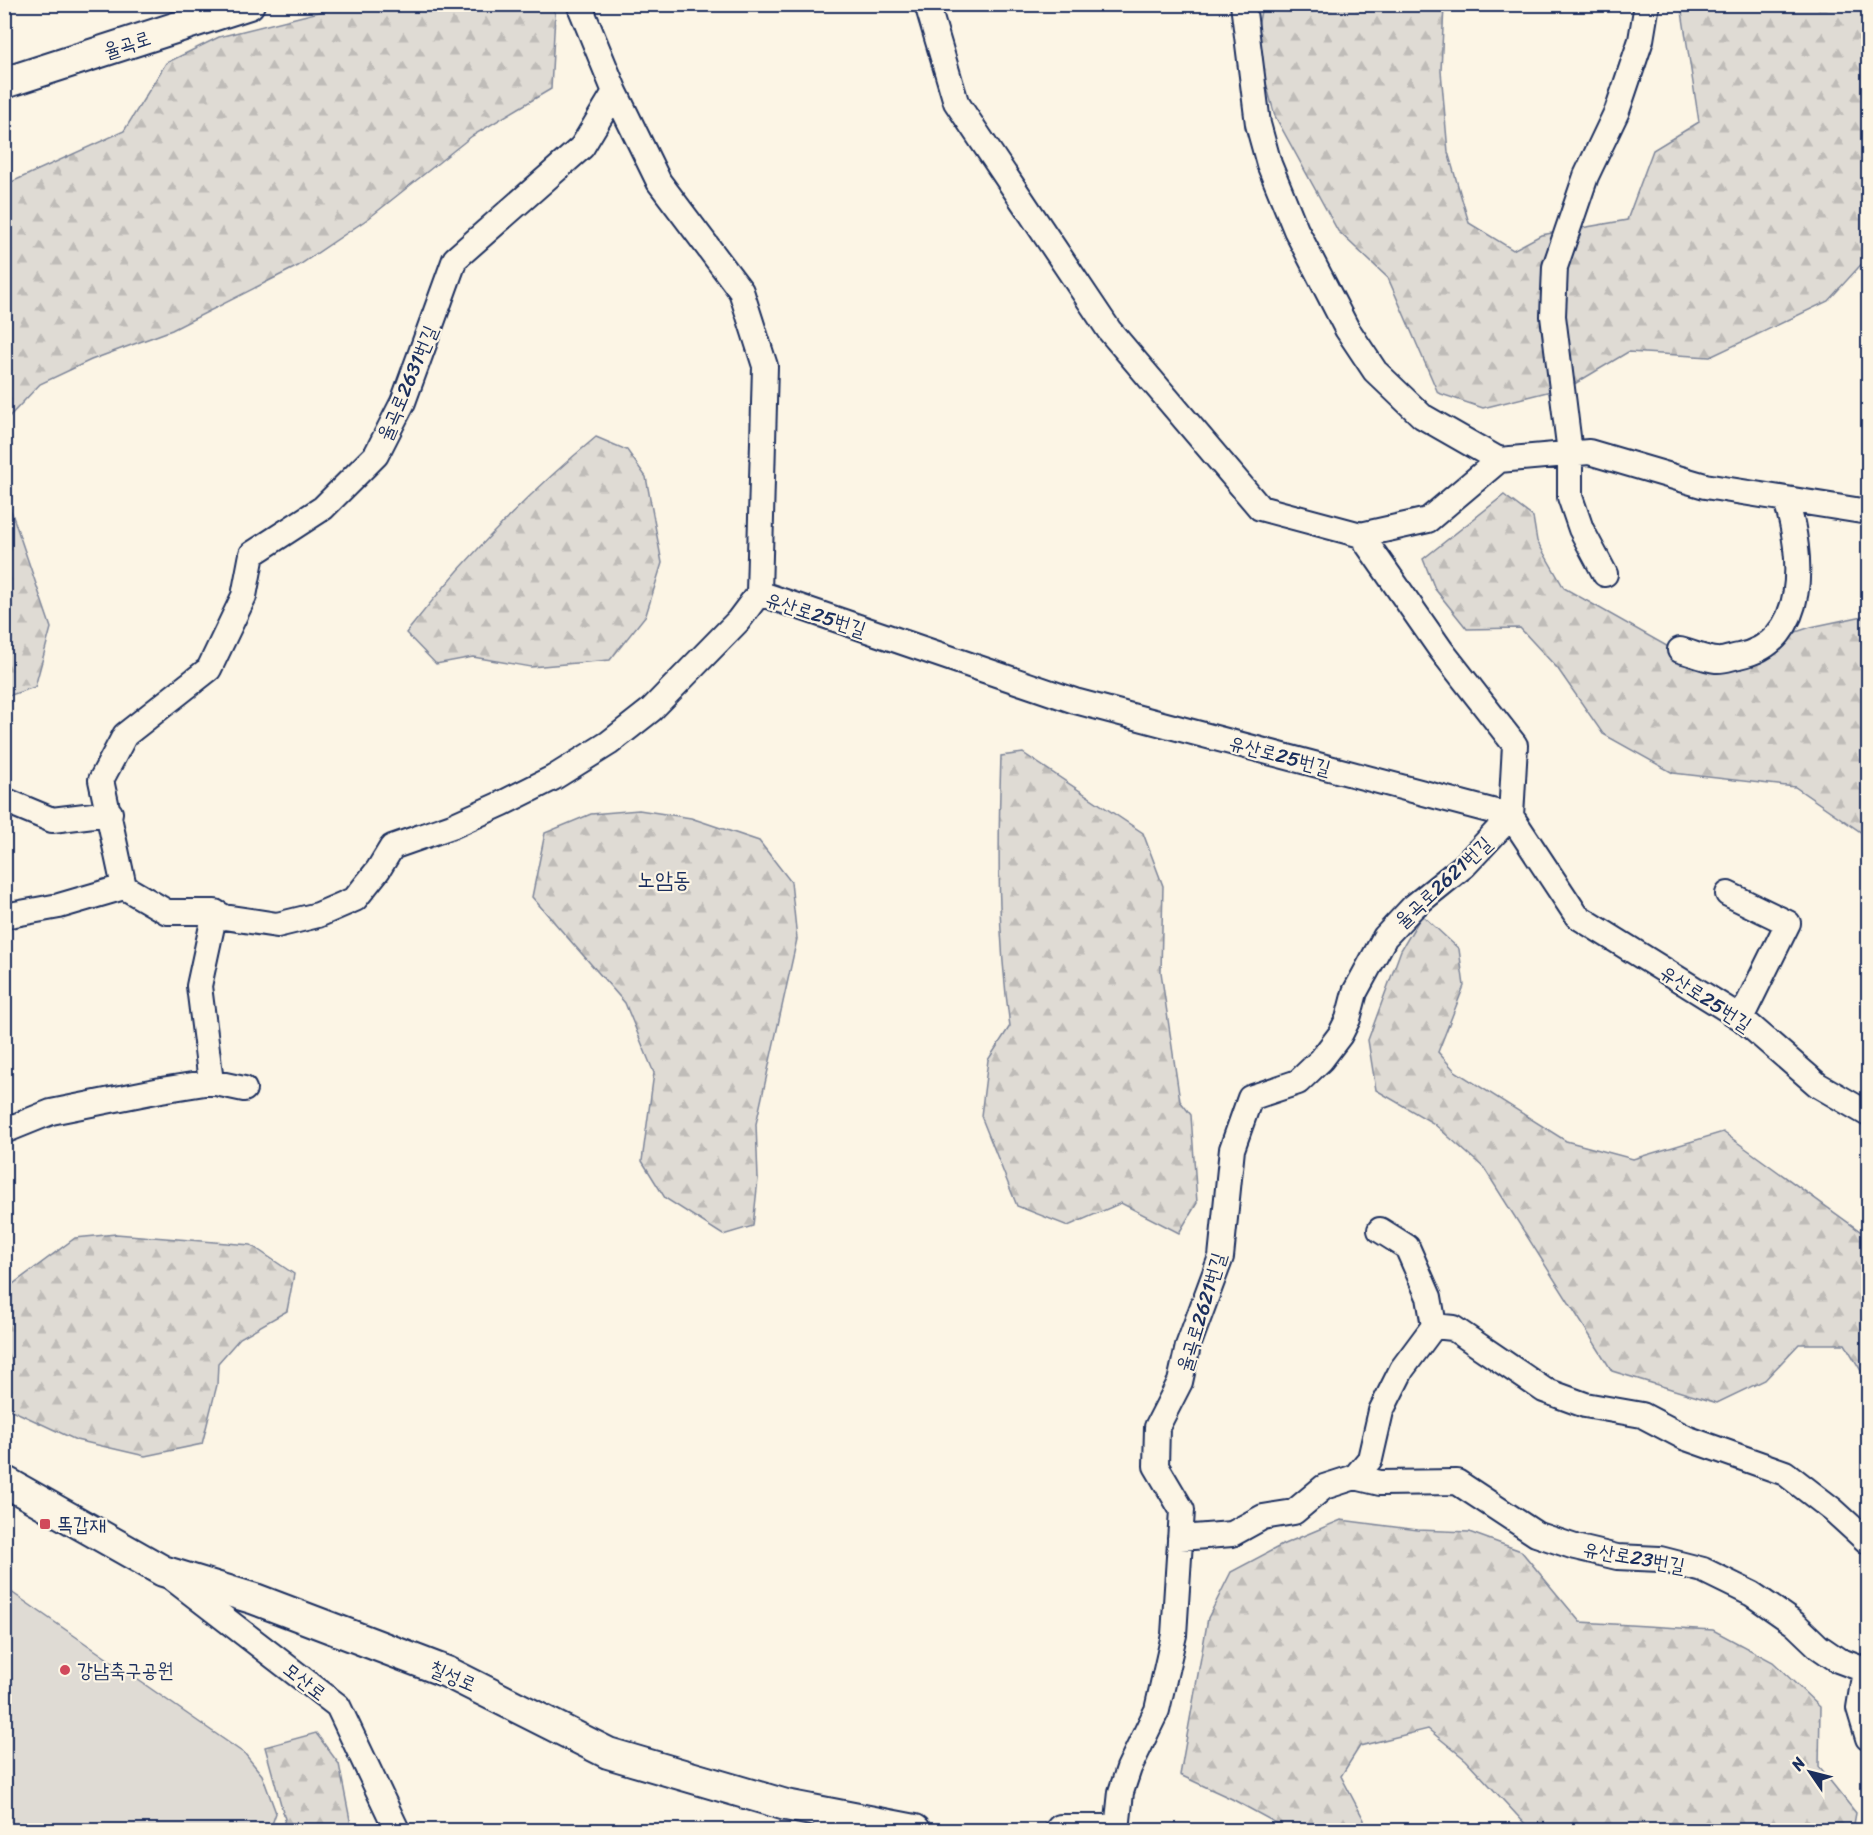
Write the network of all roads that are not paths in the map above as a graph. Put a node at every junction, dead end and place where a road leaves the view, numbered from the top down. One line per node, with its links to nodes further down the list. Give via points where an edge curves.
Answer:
1 (249, 4): 6 (street, 율곡로)
2 (579, 4): 7 (street)
3 (927, 4): 12 (street, via 956,102 1109,330 1260,508)
4 (1243, 4): 9 (street, via 1258,124 1269,164 1296,230 1347,329 1375,371 1422,416)
5 (1647, 4): 8 (street, via 1641,40 1620,101 1567,224 1555,267 1553,316)
6 (4, 83)
7 (615, 92): 14 (street, via 659,182 741,291 765,366); 17 (street, 율곡로2631번길, via 582,147 455,259 404,402 377,453 323,508 252,555 244,596 209,669 125,735 101,780)
8 (1570, 453): 9 (street); 10 (street, via 1589,452 1705,486); 13 (street, via 1570,497 1581,530)
9 (1499, 460): 12 (street, via 1428,520)
10 (1786, 501): 11 (street); 15 (street, via 1799,557 1791,613 1779,633 1758,652 1717,660)
11 (1869, 512)
12 (1361, 535): 18 (street, via 1441,650 1515,745)
13 (1605, 574)
14 (759, 593): 18 (street, 유산로25번길, via 1075,702); 21 (street, 유산로25번길, via 738,621 651,711 609,743 503,803 392,847 355,898 318,915 277,925 224,917)
15 (1680, 650)
16 (4, 800): 17 (street, via 52,820)
17 (110, 813): 19 (street, 율곡로2631번길)
18 (1510, 816): 23 (street, 유산로25번길, via 1577,916); 32 (street, 율곡로2621번길, via 1465,865 1413,907 1385,937 1355,992 1340,1035 1321,1060 1298,1082 1250,1098 1232,1149 1221,1257 1188,1346 1180,1382 1157,1427 1156,1466 1182,1510)
19 (124, 887): 21 (street, via 167,912); 22 (street)
20 (1728, 894): 23 (street, via 1788,922)
21 (215, 912): 24 (street, via 199,986)
22 (4, 916)
23 (1741, 1018): 26 (street, 유산로25번길, via 1818,1085)
24 (211, 1082): 25 (street); 27 (street, via 51,1112)
25 (244, 1089)
26 (1869, 1114)
27 (4, 1131)
28 (1380, 1230): 29 (street, via 1407,1247 1429,1297)
29 (1434, 1326): 30 (street, via 1402,1369 1381,1411 1370,1460); 33 (street, via 1453,1328 1544,1390 1585,1404 1642,1415 1686,1438 1785,1473)
30 (1355, 1477): 32 (street, via 1324,1487 1294,1512 1263,1517 1232,1534); 35 (street, 유산로23번길, via 1380,1484 1457,1482 1536,1534 1617,1557 1660,1559 1703,1570 1752,1594 1838,1660)
31 (4, 1481): 34 (street, 칠성로)
32 (1180, 1538): 41 (street, 율곡로2621번길, via 1174,1635 1157,1710 1121,1792)
33 (1869, 1542)
34 (163, 1571): 37 (street, 모산로, via 338,1706); 38 (street, 칠성로, via 255,1599 447,1672 608,1753 786,1805)
35 (1867, 1672): 36 (street, 유산로23번길, via 1859,1708)
36 (1869, 1738)
37 (398, 1830)
38 (915, 1830)
39 (1061, 1830): 40 (street)
40 (1110, 1830)
41 (1117, 1830)

